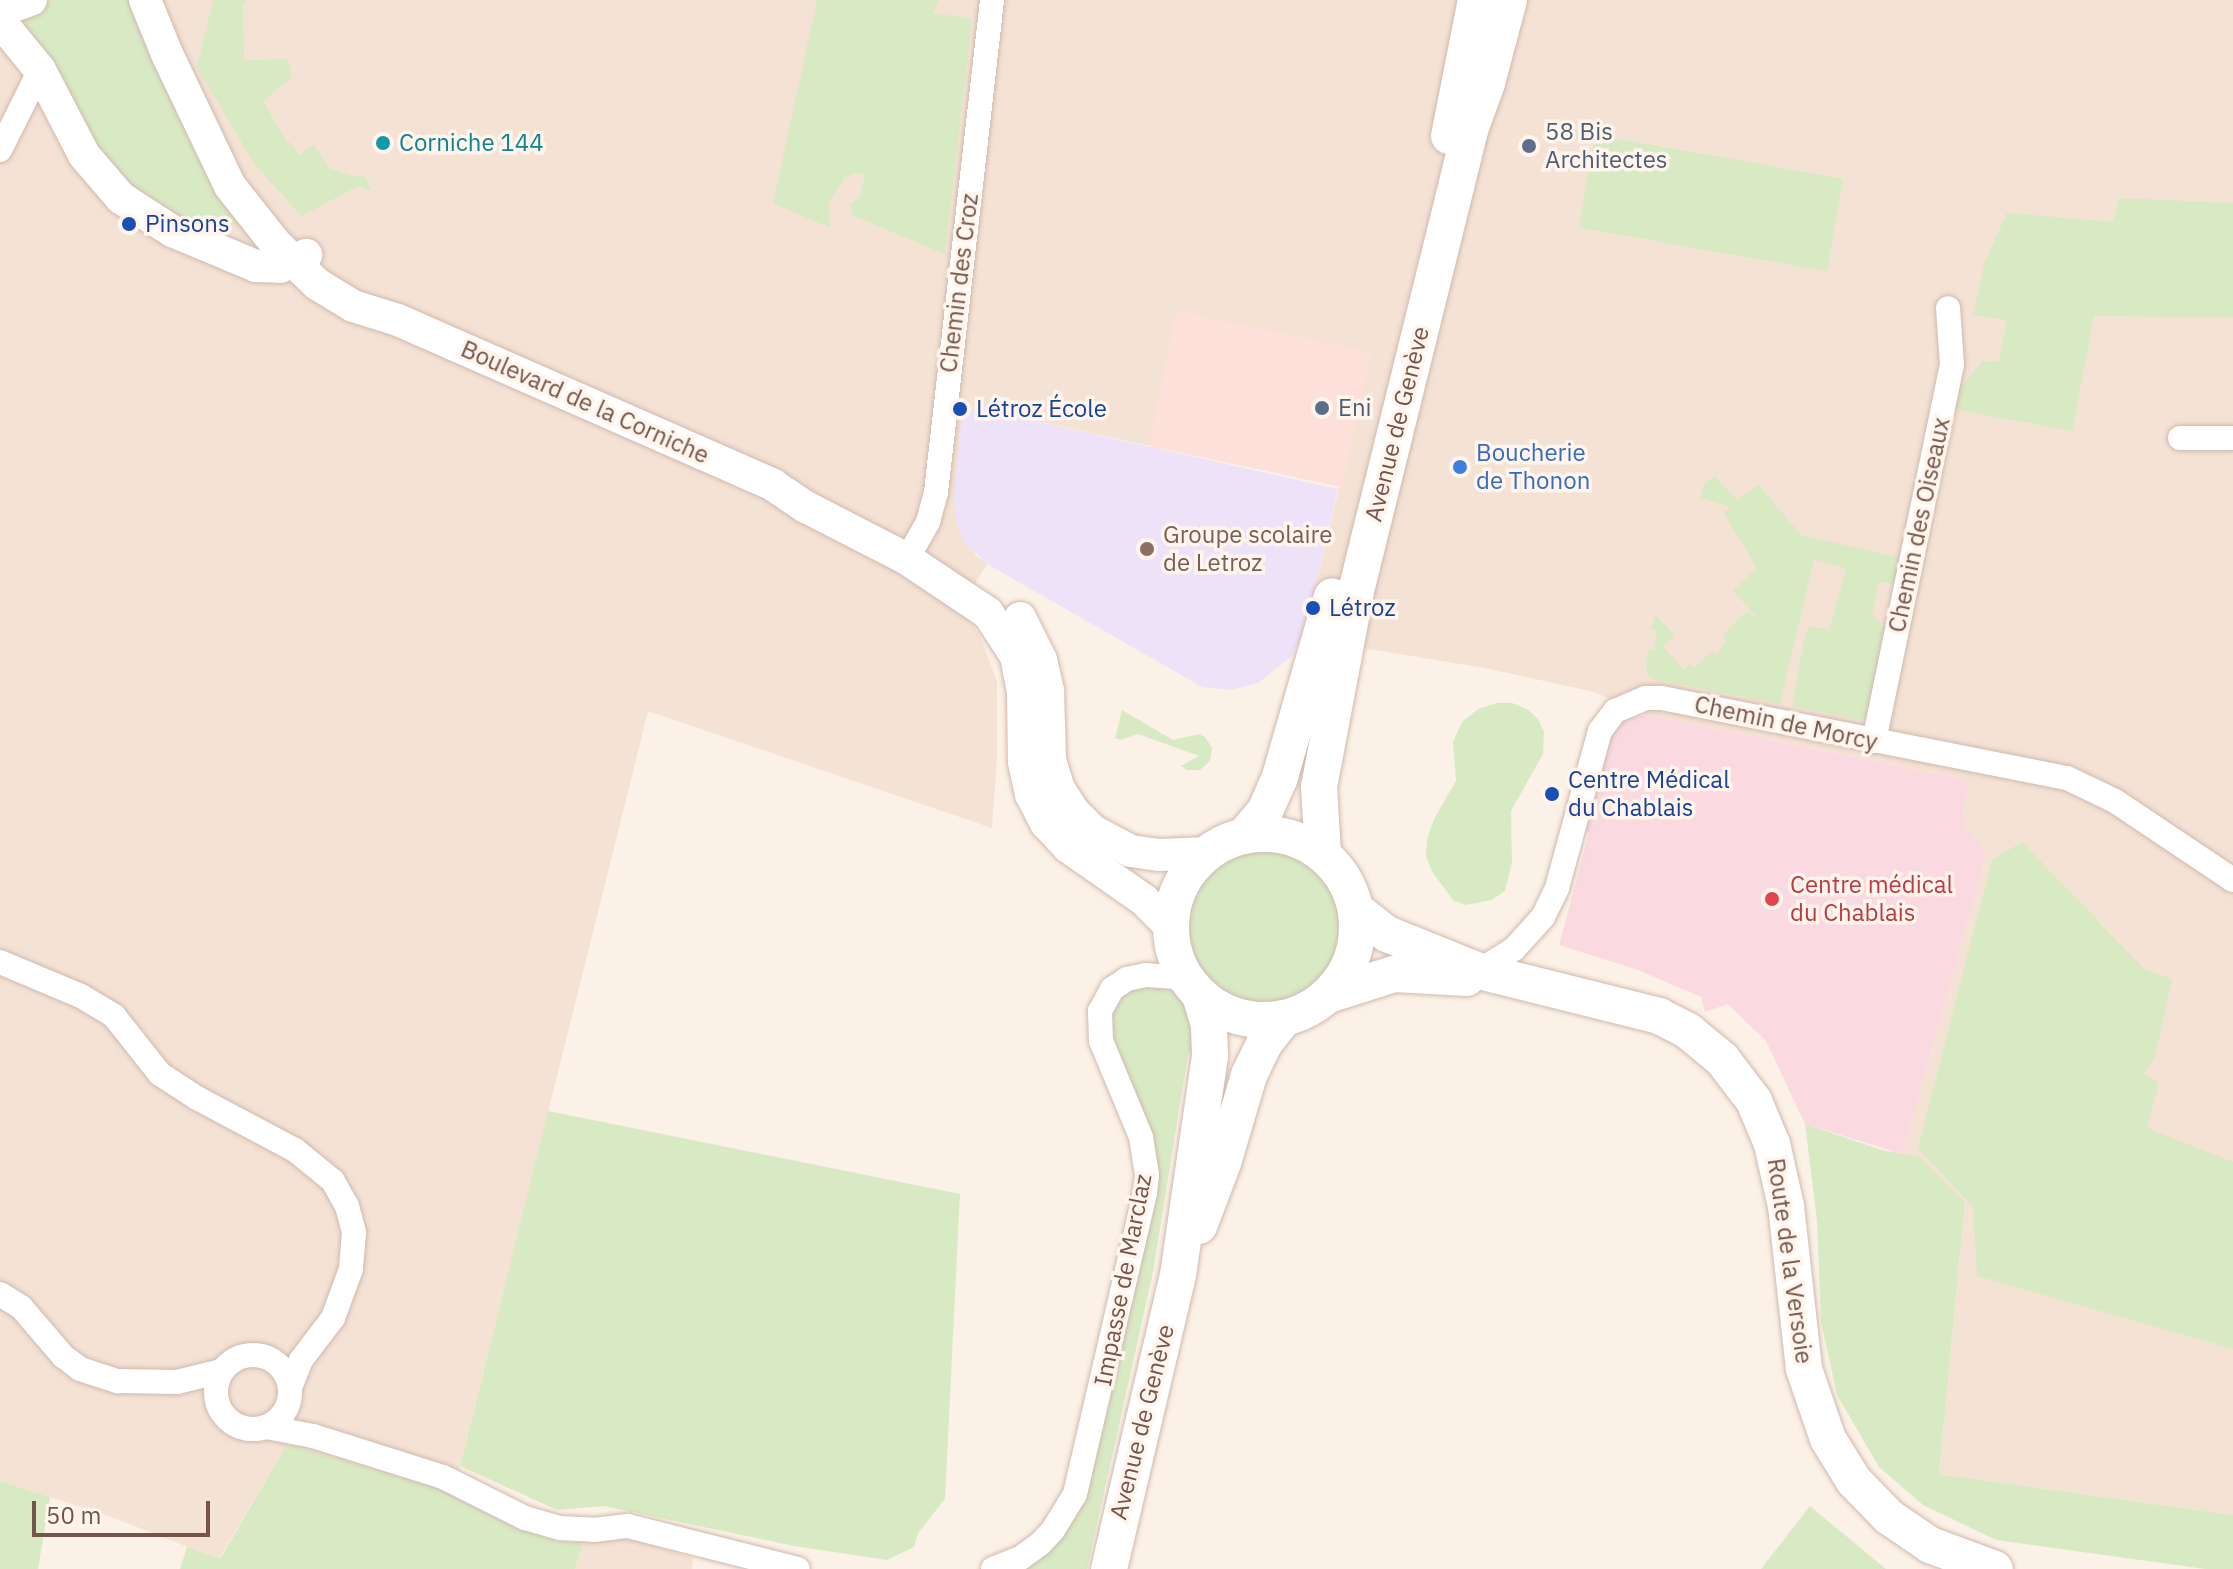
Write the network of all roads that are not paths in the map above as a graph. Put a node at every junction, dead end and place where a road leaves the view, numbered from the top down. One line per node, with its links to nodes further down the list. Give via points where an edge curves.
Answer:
1 (31, 0): 5 (street)
2 (145, 0): 10 (street, Boulevard de la Corniche, via 230,186)
3 (992, 0): 14 (street, Chemin des Croz, via 936,492)
4 (1492, 2): 7 (main road, Avenue de Genève)
5 (0, 11)
6 (0, 21): 8 (street)
7 (1481, 48): 17 (main road, Avenue de Genève, via 1454,117 1323,634 1274,792); 19 (main road, Avenue de Genève, via 1469,133 1356,591 1319,787)
8 (40, 70): 9 (street); 10 (street, via 84,155 108,186 138,210 172,231 273,268)
9 (0, 150)
10 (291, 247): 14 (street, Boulevard de la Corniche, via 340,300 398,320 773,485 806,507)
11 (1948, 308): 16 (street, Chemin des Oiseaux, via 1952,365)
12 (2180, 438): 13 (street)
13 (2233, 438)
14 (913, 550): 15 (street, Boulevard de la Corniche, via 1000,595 1020,618 1025,648 1048,691)
15 (1035, 731): 18 (street, Boulevard de la Corniche, via 1058,787 1093,831 1145,854); 22 (street, Boulevard de la Corniche, via 1024,762 1031,794 1056,836 1144,900)
16 (1874, 741): 20 (street, Chemin de Morcy, via 2084,784); 24 (street, Chemin de Morcy, via 1662,698 1621,707 1597,738 1549,908)
17 (1244, 836): 18 (main road); 19 (main road, via 1293,838)
18 (1208, 853): 22 (main road, via 1185,878)
19 (1323, 854): 21 (main road, via 1341,873)
20 (2233, 880)
21 (1356, 910): 24 (main road, Route de la Versoie, via 1387,934); 26 (main road, via 1353,956)
22 (1171, 927): 25 (main road, via 1177,959)
23 (0, 962): 30 (street, via 114,1016 160,1074 295,1150 333,1181 354,1233 351,1269 333,1318)
24 (1493, 976): 26 (main road, Route de la Versoie, via 1394,974); 41 (main road, Route de la Versoie, via 1659,1016 1699,1039 1732,1070 1762,1117 1779,1167 1804,1369 1828,1439 1854,1481 1889,1517 1930,1545)
25 (1193, 986): 27 (main road, via 1239,1017); 28 (main road, Avenue de Genève, via 1209,1025 1210,1056); 39 (street, Impasse de Marclaz, via 1146,975 1127,979 1112,989 1100,1011 1101,1041 1141,1137 1145,1192 1075,1494 1040,1544)
26 (1328, 995): 27 (main road)
27 (1284, 1018): 28 (main road, Avenue de Genève, via 1249,1075 1220,1173)
28 (1178, 1275): 40 (main road, Avenue de Genève)
29 (0, 1294): 33 (street, via 21,1307 80,1369 118,1381)
30 (316, 1339): 31 (street); 34 (street)
31 (266, 1357): 32 (street, via 242,1356); 34 (street, via 285,1372)
32 (221, 1371): 33 (street); 35 (street, via 216,1384)
33 (177, 1382): 35 (street)
34 (290, 1393): 36 (street, via 277,1420); 37 (street)
35 (219, 1409): 36 (street, via 239,1427)
36 (266, 1427): 37 (street)
37 (313, 1436): 38 (street, via 443,1477 525,1518 560,1528 628,1526)
38 (798, 1569)
39 (993, 1569)
40 (1109, 1569)
41 (1995, 1569)

